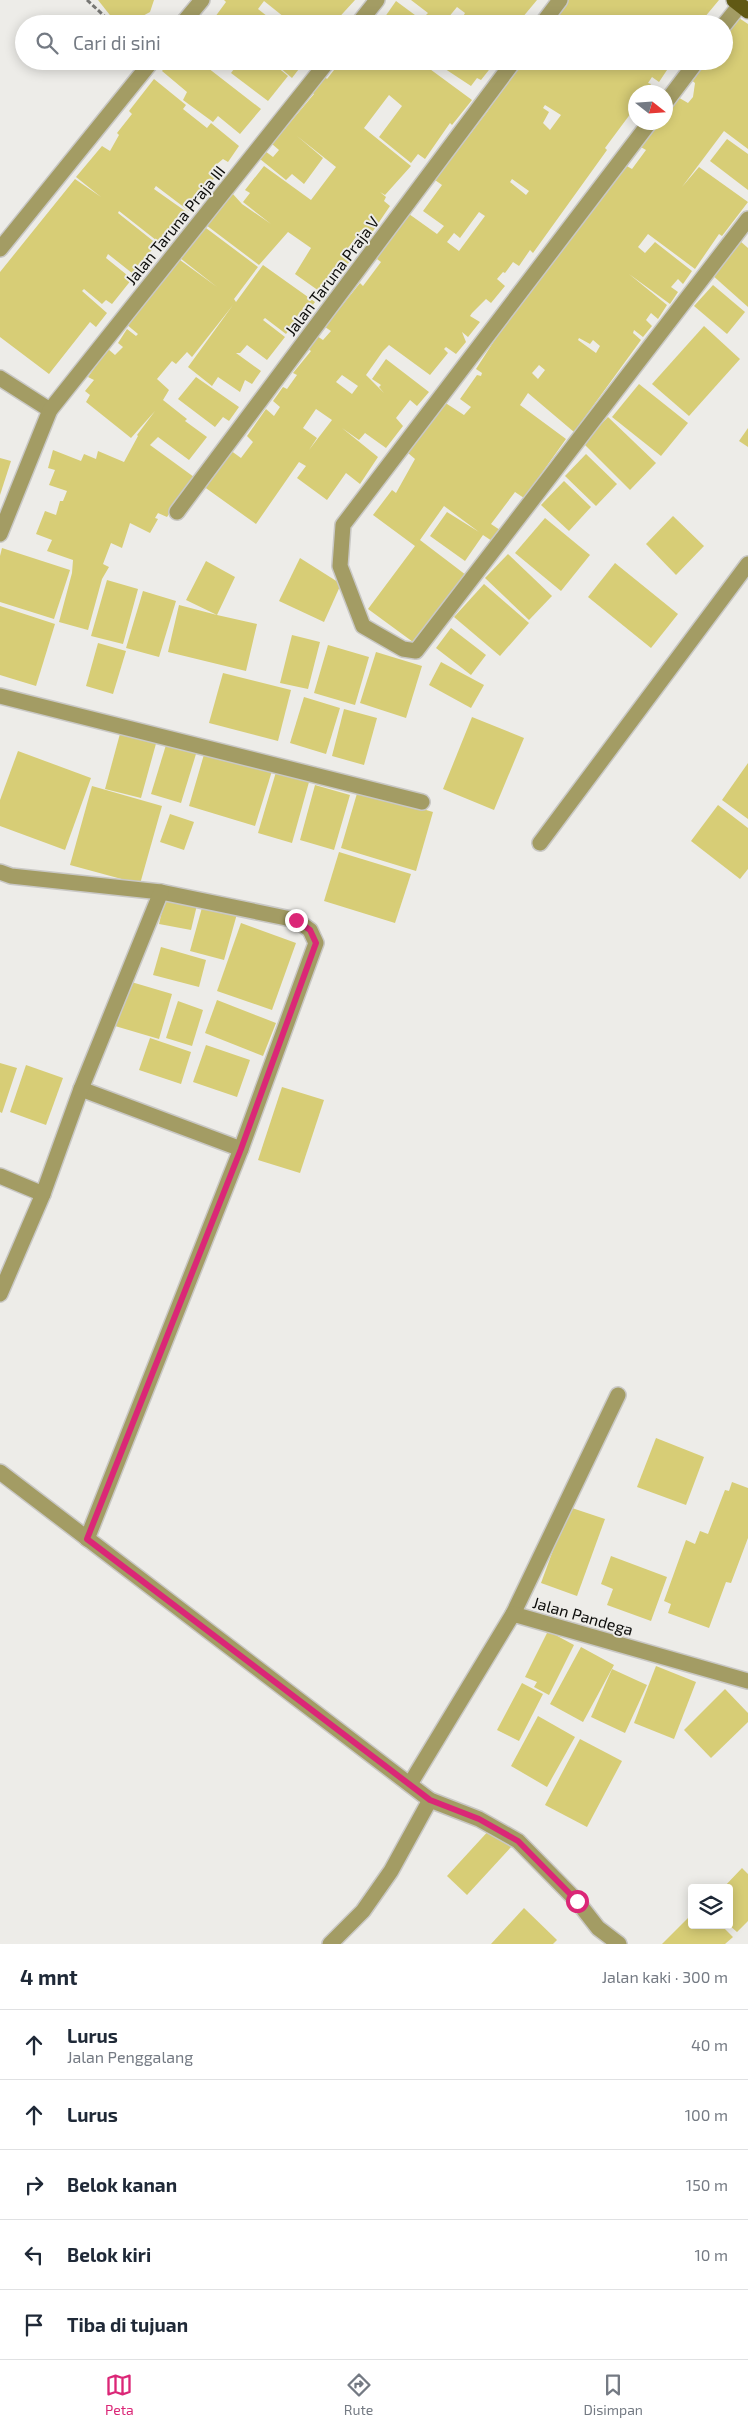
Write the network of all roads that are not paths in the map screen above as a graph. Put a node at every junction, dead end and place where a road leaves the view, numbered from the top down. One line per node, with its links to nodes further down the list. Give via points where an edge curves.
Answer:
1 (202, 0): 5 (street)
2 (377, 0): 6 (street)
3 (560, 0): 7 (street)
4 (740, 5): 8 (street)
5 (190, 15)
6 (365, 15)
7 (549, 15)
8 (732, 15)
9 (145, 70): 16 (street)
10 (321, 70): 18 (street, Jalan Taruna Praja III)
11 (507, 70): 19 (street, Jalan Taruna Praja V)
12 (690, 70): 13 (street)
13 (673, 93)
14 (644, 130): 15 (street, via 343,525 340,566 363,626 403,649 416,651)
15 (748, 219)
16 (0, 250)
17 (0, 378): 18 (street)
18 (50, 410): 20 (street, Jalan Taruna Praja III)
19 (177, 512)
20 (0, 534)
21 (748, 564): 24 (street)
22 (0, 696): 23 (street)
23 (422, 802)
24 (540, 844)
25 (0, 872): 26 (street, via 11,876)
26 (161, 892): 27 (street); 28 (street, via 296,920 310,930 316,943)
27 (81, 1089): 28 (street); 30 (street)
28 (241, 1149): 34 (street)
29 (0, 1176): 30 (street)
30 (43, 1194): 31 (street)
31 (0, 1294)
32 (618, 1395): 35 (street)
33 (0, 1472): 34 (street)
34 (87, 1539): 37 (street)
35 (513, 1614): 36 (street, Jalan Pandega); 37 (street, Jalan Pandega)
36 (748, 1680)
37 (410, 1784): 38 (street)
38 (430, 1800): 39 (street, via 386,1879 363,1911); 40 (street, via 479,1819 518,1841 577,1901 598,1928)
39 (330, 1944)
40 (618, 1944)

